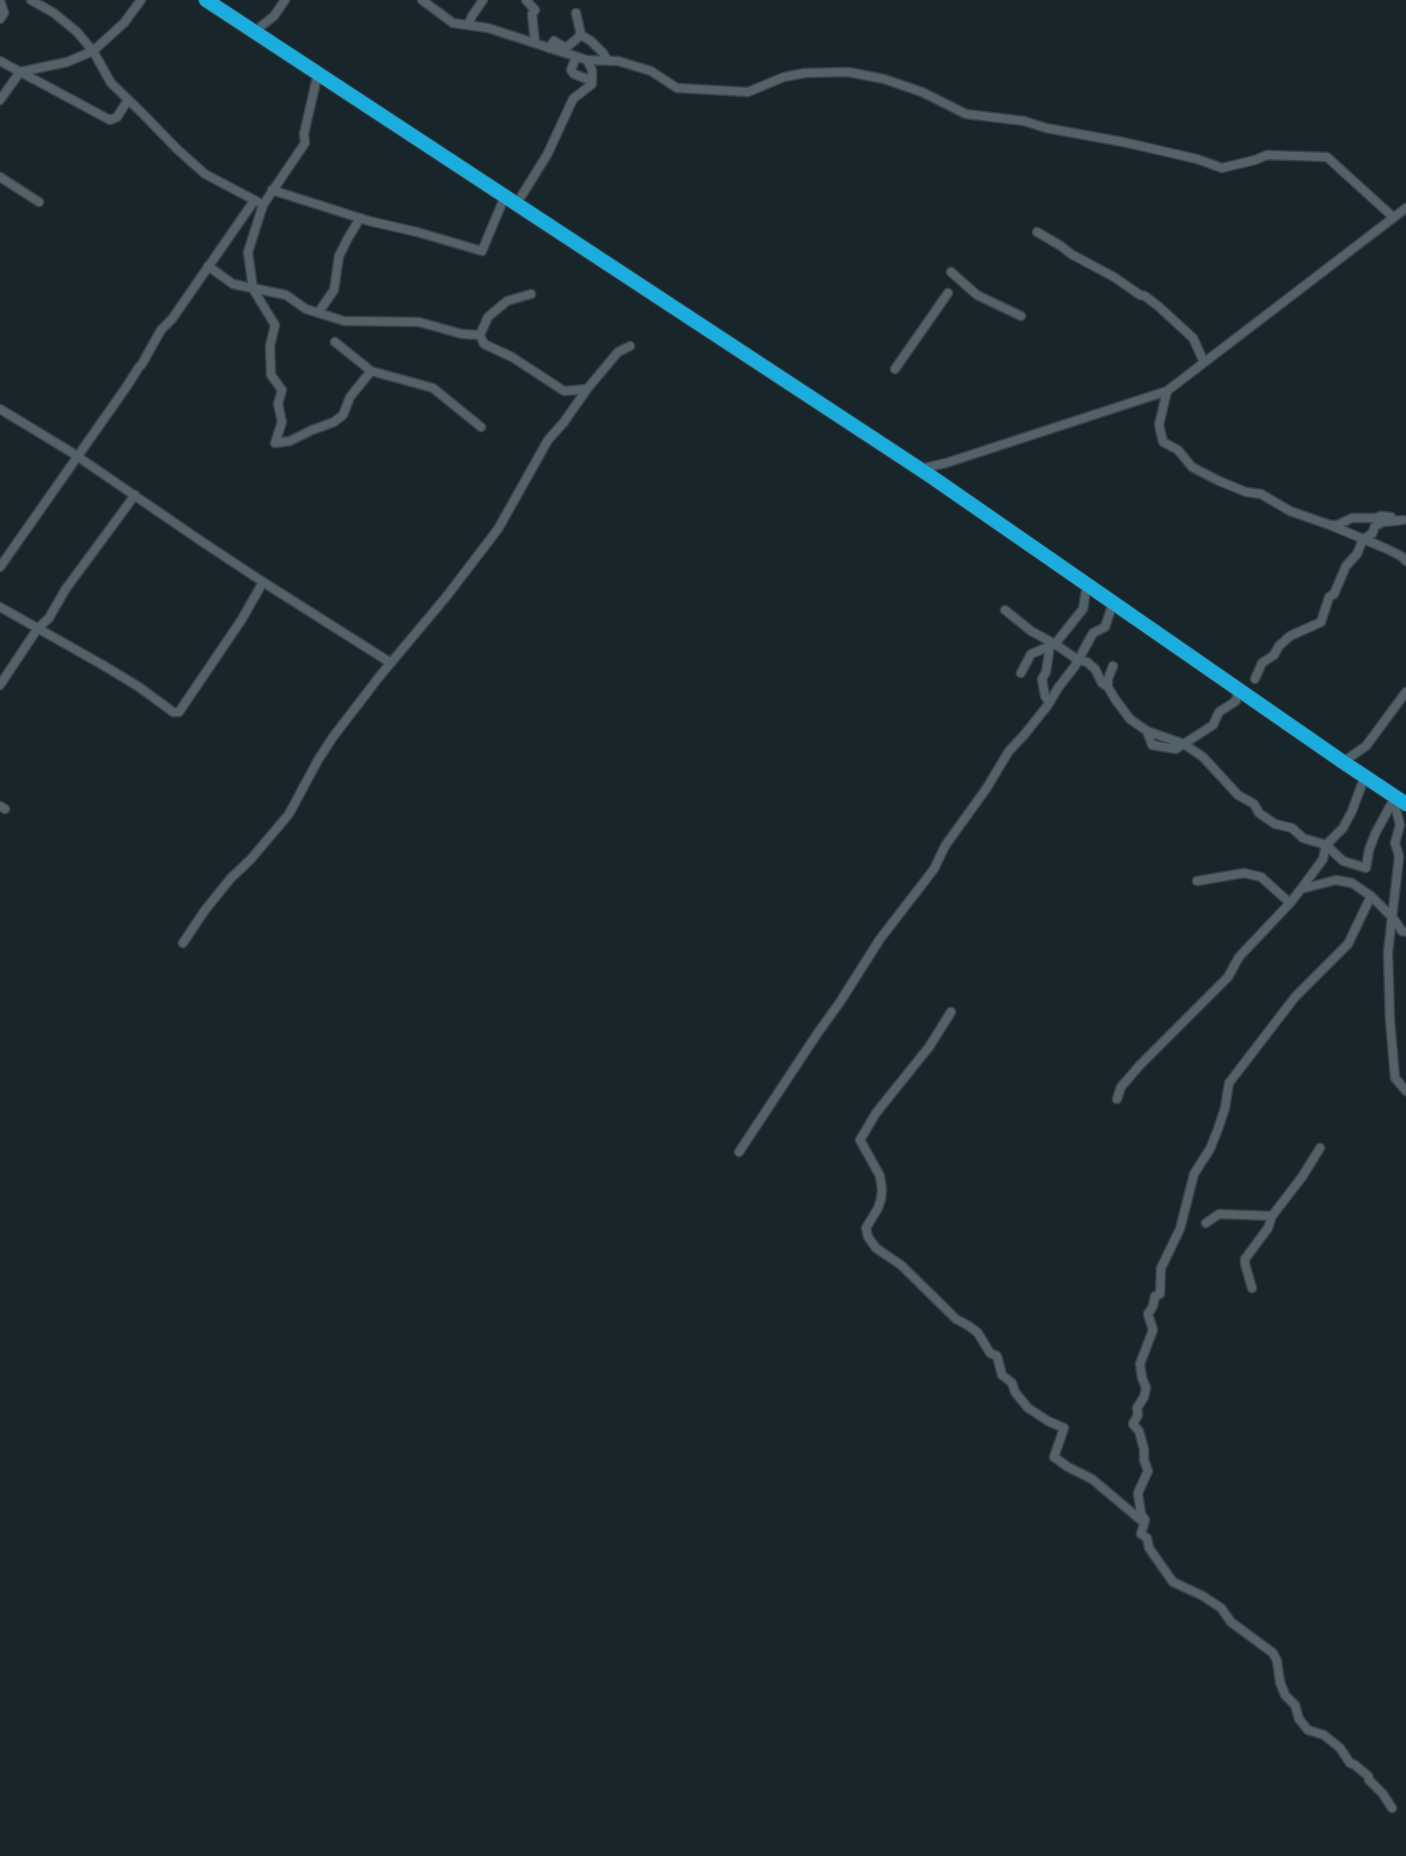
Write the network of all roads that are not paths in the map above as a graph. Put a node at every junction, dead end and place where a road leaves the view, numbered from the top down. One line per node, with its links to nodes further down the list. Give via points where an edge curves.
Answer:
1 (0, 0): 13 (street, via 4,13)
2 (31, 0): 19 (street, via 54,13)
3 (141, 0): 19 (street, via 124,23)
4 (206, 0): 15 (highway)
5 (285, 0): 15 (street)
6 (422, 0): 10 (street)
7 (483, 0): 14 (street)
8 (526, 0): 11 (street)
9 (541, 0): 11 (street)
10 (435, 3): 14 (street, via 453,23)
11 (535, 10): 17 (street)
12 (576, 13): 16 (street)
13 (0, 19)
14 (468, 25): 17 (street)
15 (255, 32): 25 (highway)
16 (581, 34): 18 (street, via 566,48 554,41); 22 (street)
17 (535, 43): 18 (street)
18 (549, 48): 20 (street)
19 (93, 51): 24 (street, via 67,62); 28 (street, via 111,83)
20 (576, 57): 21 (street); 26 (street, via 571,70)
21 (587, 60): 22 (street); 26 (street)
22 (607, 60): 35 (street, via 651,71 677,88 748,92 784,77 848,72 922,92 966,114 1024,121 1124,142 1222,168 1267,155 1327,157)
23 (0, 61): 24 (street)
24 (20, 72): 27 (street); 28 (street, via 110,120 117,117)
25 (318, 73): 30 (street, via 305,143); 31 (highway)
26 (592, 81): 31 (street, via 573,99 548,155)
27 (0, 100)
28 (128, 100): 33 (street, via 205,174)
29 (0, 177): 32 (street)
30 (272, 190): 33 (street); 36 (street)
31 (511, 200): 36 (street, via 482,251); 56 (highway)
32 (39, 202)
33 (258, 203): 38 (street); 40 (street, via 248,252)
34 (1406, 208): 35 (street)
35 (1393, 217): 48 (street)
36 (360, 218): 43 (street, via 339,256 334,290)
37 (1037, 232): 48 (street, via 1158,306 1193,338)
38 (208, 266): 40 (street, via 233,284); 55 (street)
39 (951, 272): 44 (street, via 977,295)
40 (253, 289): 43 (street, via 286,295); 50 (street, via 275,325 270,375 282,390 278,404 282,422 275,443 290,441 344,416 350,398)
41 (948, 293): 49 (street)
42 (531, 294): 45 (street, via 507,301 489,317)
43 (318, 313): 45 (street, via 344,321 419,322 462,334)
44 (1021, 316)
45 (480, 334): 51 (street, via 484,344 564,391)
46 (335, 342): 50 (street)
47 (630, 345): 51 (street, via 618,352)
48 (1204, 362): 52 (street)
49 (895, 369)
50 (371, 370): 54 (street, via 433,388)
51 (587, 389): 71 (street, via 548,440 498,530)
52 (1167, 391): 56 (street); 59 (street, via 1160,425 1163,442 1178,450 1192,467)
53 (1, 411): 55 (street)
54 (481, 427)
55 (77, 456): 57 (street); 62 (street)
56 (919, 469): 64 (highway)
57 (135, 495): 63 (street); 68 (street)
58 (1404, 520): 59 (street, via 1381,516 1352,518); 60 (street, via 1383,522)
59 (1330, 525): 60 (street)
60 (1363, 539): 61 (street); 74 (street, via 1329,597 1321,622 1290,636 1262,663)
61 (1406, 561)
62 (0, 567)
63 (263, 582): 68 (street, via 179,712 173,712 139,687); 71 (street)
64 (1087, 584): 65 (highway); 69 (street, via 1083,609)
65 (1113, 603): 70 (street, via 1105,627 1093,633); 77 (highway)
66 (0, 608): 68 (street)
67 (1005, 610): 69 (street)
68 (38, 628): 75 (street)
69 (1049, 646): 70 (street); 73 (street, via 1031,654); 79 (street, via 1042,679)
70 (1078, 660): 76 (street, via 1095,669); 79 (street)
71 (391, 663): 91 (street, via 328,745 289,814 205,910)
72 (1113, 666): 76 (street)
73 (1021, 673)
74 (1255, 679)
75 (0, 685)
76 (1108, 687): 80 (street, via 1131,719 1147,731)
77 (1238, 689): 80 (street, via 1236,701 1219,712 1213,725); 81 (highway)
78 (1406, 692): 81 (street, via 1366,746)
79 (1049, 702): 96 (street, via 1010,751 945,846 934,869 880,939)
80 (1184, 744): 84 (street, via 1203,757 1259,813 1275,824 1293,828 1303,838)
81 (1342, 762): 82 (highway)
82 (1365, 777): 83 (highway); 84 (street, via 1342,828)
83 (1395, 798): 84 (street, via 1375,834 1366,868 1343,861); 89 (street, via 1400,825 1395,843 1399,856)
84 (1326, 845): 86 (street, via 1323,859)
85 (1197, 881): 88 (street, via 1244,873 1261,877)
86 (1301, 889): 87 (street, via 1336,880 1352,883); 88 (street)
87 (1371, 896): 89 (street); 100 (street, via 1348,944 1295,997 1230,1083 1210,1149 1194,1174 1180,1229 1161,1268 1160,1294 1155,1296 1148,1314 1153,1330 1140,1364 1146,1388 1133,1424 1139,1431 1148,1471 1138,1493)
88 (1290, 903): 94 (street, via 1239,957 1228,977 1140,1065 1121,1087)
89 (1393, 918): 90 (street); 93 (street, via 1388,952 1390,1020 1395,1078)
90 (1406, 932)
91 (183, 943)
92 (951, 1012): 100 (street, via 860,1140 880,1176 882,1190 878,1208 866,1228 868,1238 956,1319 978,1333 990,1353 997,1356 1002,1375 1028,1408 1065,1428 1054,1457 1092,1479)
93 (1406, 1091)
94 (1117, 1099)
95 (1320, 1148): 97 (street)
96 (740, 1152)
97 (1272, 1216): 98 (street, via 1219,1214); 99 (street, via 1245,1259)
98 (1206, 1223)
99 (1252, 1288)
100 (1145, 1524): 101 (street, via 1141,1534 1173,1582 1221,1608 1230,1622 1273,1653 1285,1695 1295,1705 1299,1719 1308,1730 1324,1735 1340,1748)
101 (1392, 1808)

